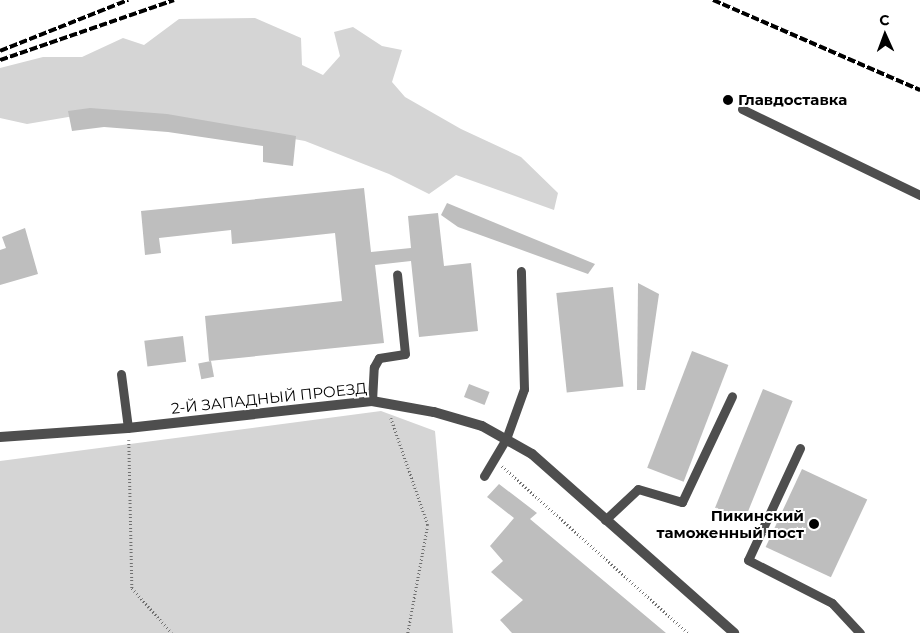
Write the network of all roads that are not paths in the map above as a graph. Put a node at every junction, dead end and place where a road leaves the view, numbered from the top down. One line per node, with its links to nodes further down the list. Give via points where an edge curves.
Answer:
1 (742, 109): 2 (lane)
2 (920, 195)
3 (521, 271): 10 (lane, via 524,390)
4 (397, 274): 7 (lane, via 405,354 380,358 374,368)
5 (121, 374): 8 (lane)
6 (732, 396): 13 (lane, via 682,502 638,490)
7 (372, 401): 8 (street, 2-Й ЗАПАДНЫЙ ПРОЕЗД); 10 (street, 2-Й ЗАПАДНЫЙ ПРОЕЗД, via 434,412 482,426)
8 (128, 428): 9 (street, 2-Й ЗАПАДНЫЙ ПРОЕЗД)
9 (0, 437)
10 (506, 439): 12 (lane); 13 (street, 2-Й ЗАПАДНЫЙ ПРОЕЗД, via 532,454)
11 (800, 448): 15 (lane, via 748,560 832,603)
12 (484, 476)
13 (605, 520): 14 (street, 2-Й ЗАПАДНЫЙ ПРОЕЗД)
14 (734, 633)
15 (860, 633)

